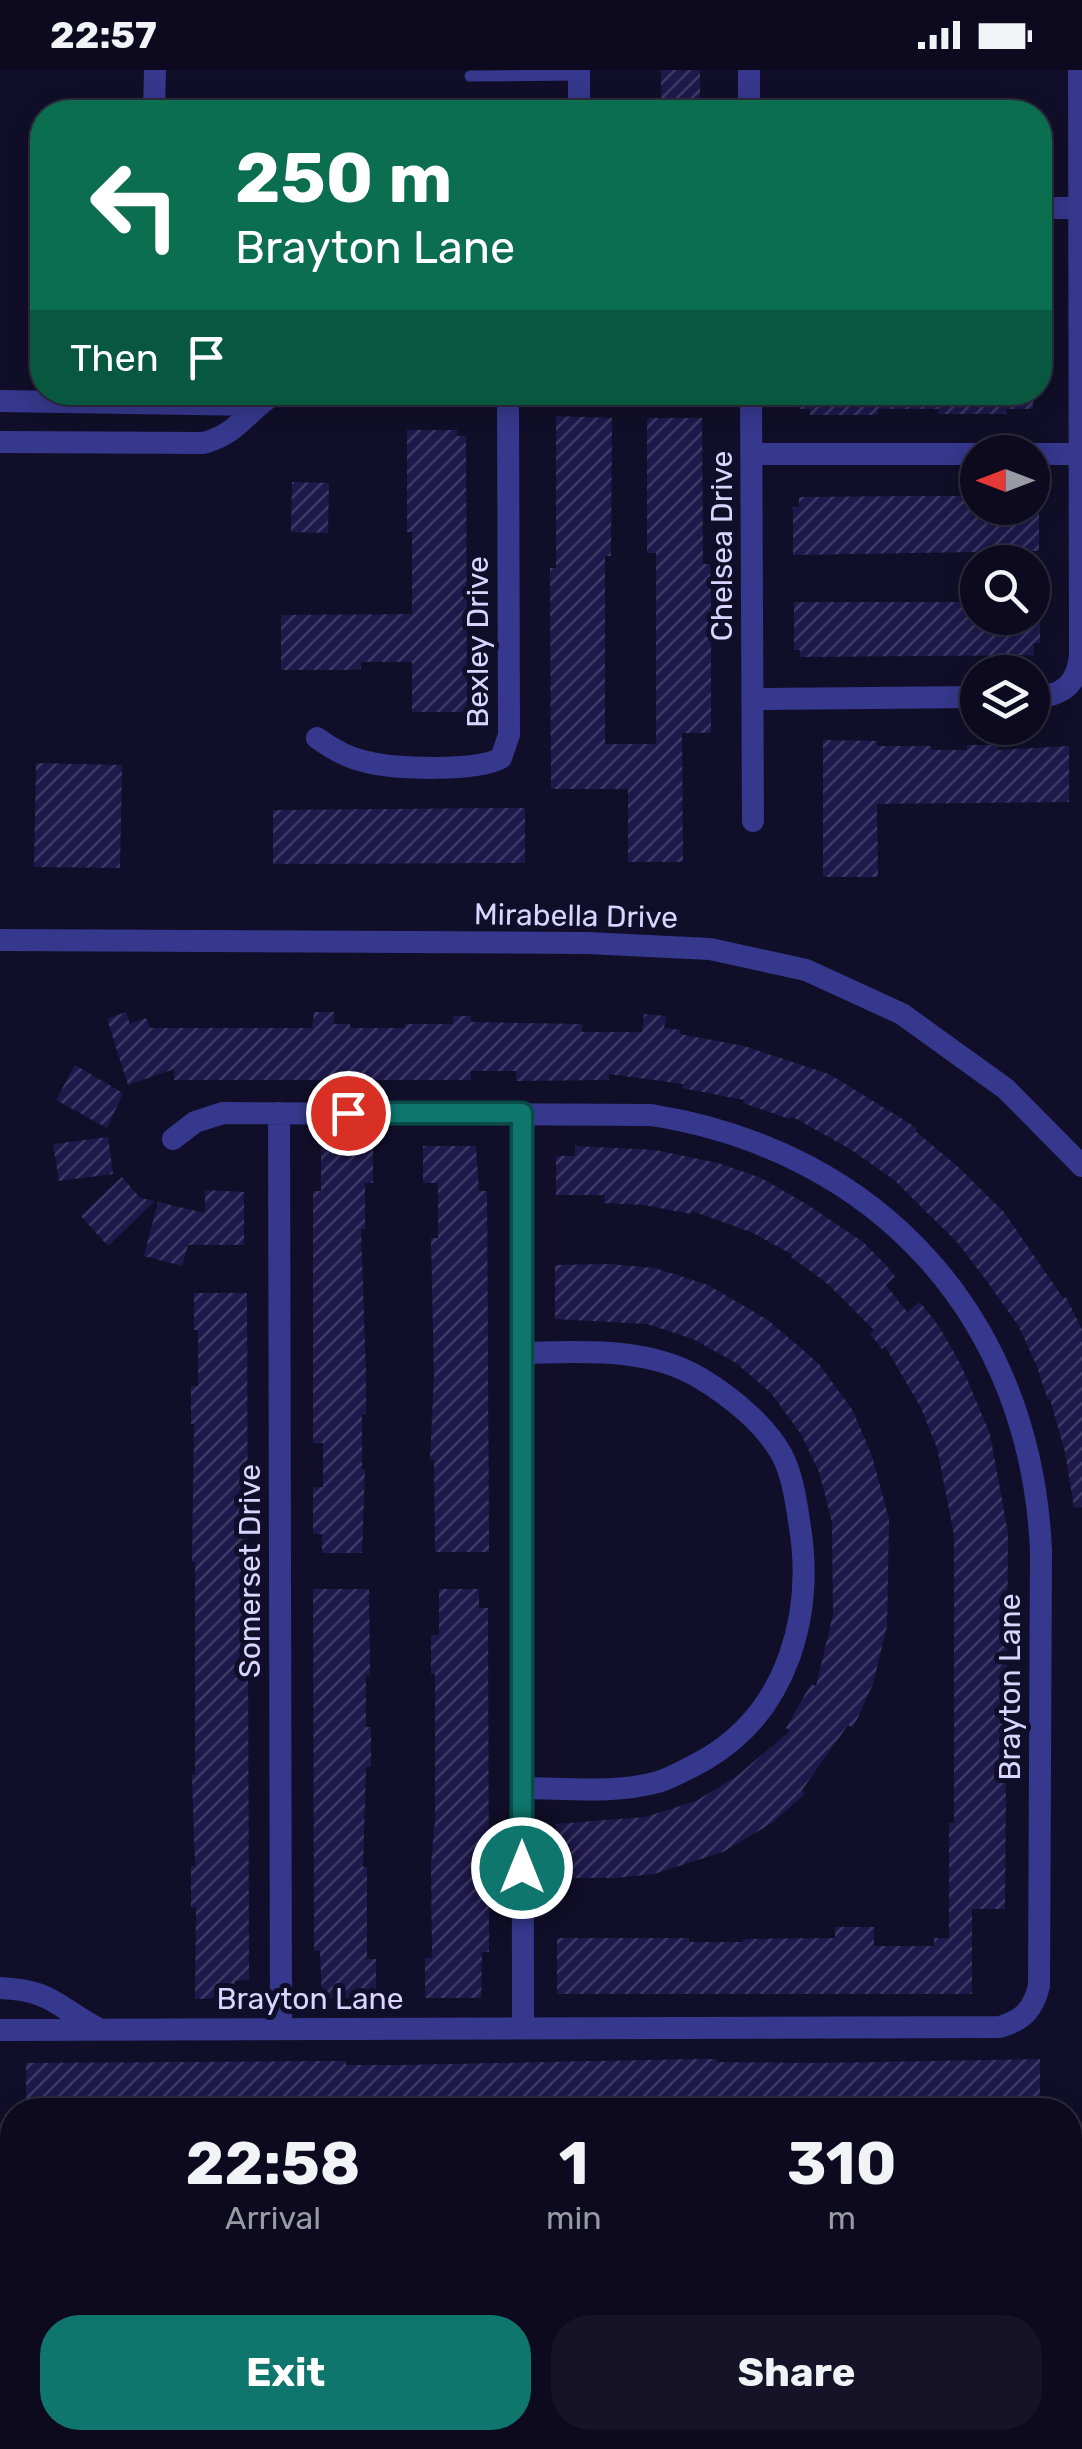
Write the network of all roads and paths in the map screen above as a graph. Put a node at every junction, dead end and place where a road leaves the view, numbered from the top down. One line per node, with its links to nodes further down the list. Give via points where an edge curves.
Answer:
1 (155, 70): 6 (street)
2 (749, 70): 8 (street)
3 (1079, 70): 10 (street)
4 (579, 72): 5 (lane); 7 (street)
5 (470, 76)
6 (154, 100)
7 (579, 100)
8 (749, 100)
9 (1052, 208): 10 (street)
10 (1080, 208): 20 (street)
11 (30, 400): 12 (street)
12 (0, 401)
13 (261, 405): 16 (street, via 233,432 203,443)
14 (508, 405): 24 (street, Bexley Drive, via 509,735 501,758 478,766 389,765 350,757)
15 (752, 405): 17 (street, Chelsea Drive)
16 (0, 442)
17 (752, 454): 18 (street); 23 (street, Chelsea Drive)
18 (960, 454)
19 (1050, 454): 20 (street)
20 (1080, 454): 21 (street, via 1079,667 1066,689)
21 (1050, 695)
22 (960, 698): 23 (street)
23 (754, 699): 25 (street, Chelsea Drive)
24 (316, 738)
25 (754, 821)
26 (0, 940): 30 (street, Mirabella Drive, via 710,949 806,970 902,1014 1006,1089)
27 (279, 1113): 28 (street, Brayton Lane); 29 (street, Brayton Lane, via 208,1116); 35 (street, Somerset Drive)
28 (522, 1113): 31 (street); 34 (street, Brayton Lane, via 617,1112 718,1128 801,1160 880,1213 944,1279 1002,1372 1030,1460 1041,1550 1039,1986 1028,2013 1000,2027)
29 (173, 1139)
30 (1082, 1166)
31 (522, 1352): 32 (street); 32 (street, via 636,1355 698,1376 730,1400 782,1456 796,1497 804,1586 801,1621 771,1697 722,1749 658,1782)
32 (522, 1788): 34 (street)
33 (0, 1988): 37 (street, via 42,1993)
34 (522, 2028): 35 (street, Brayton Lane)
35 (281, 2029): 37 (street, Brayton Lane)
36 (0, 2030): 37 (street, Brayton Lane)
37 (100, 2030)

